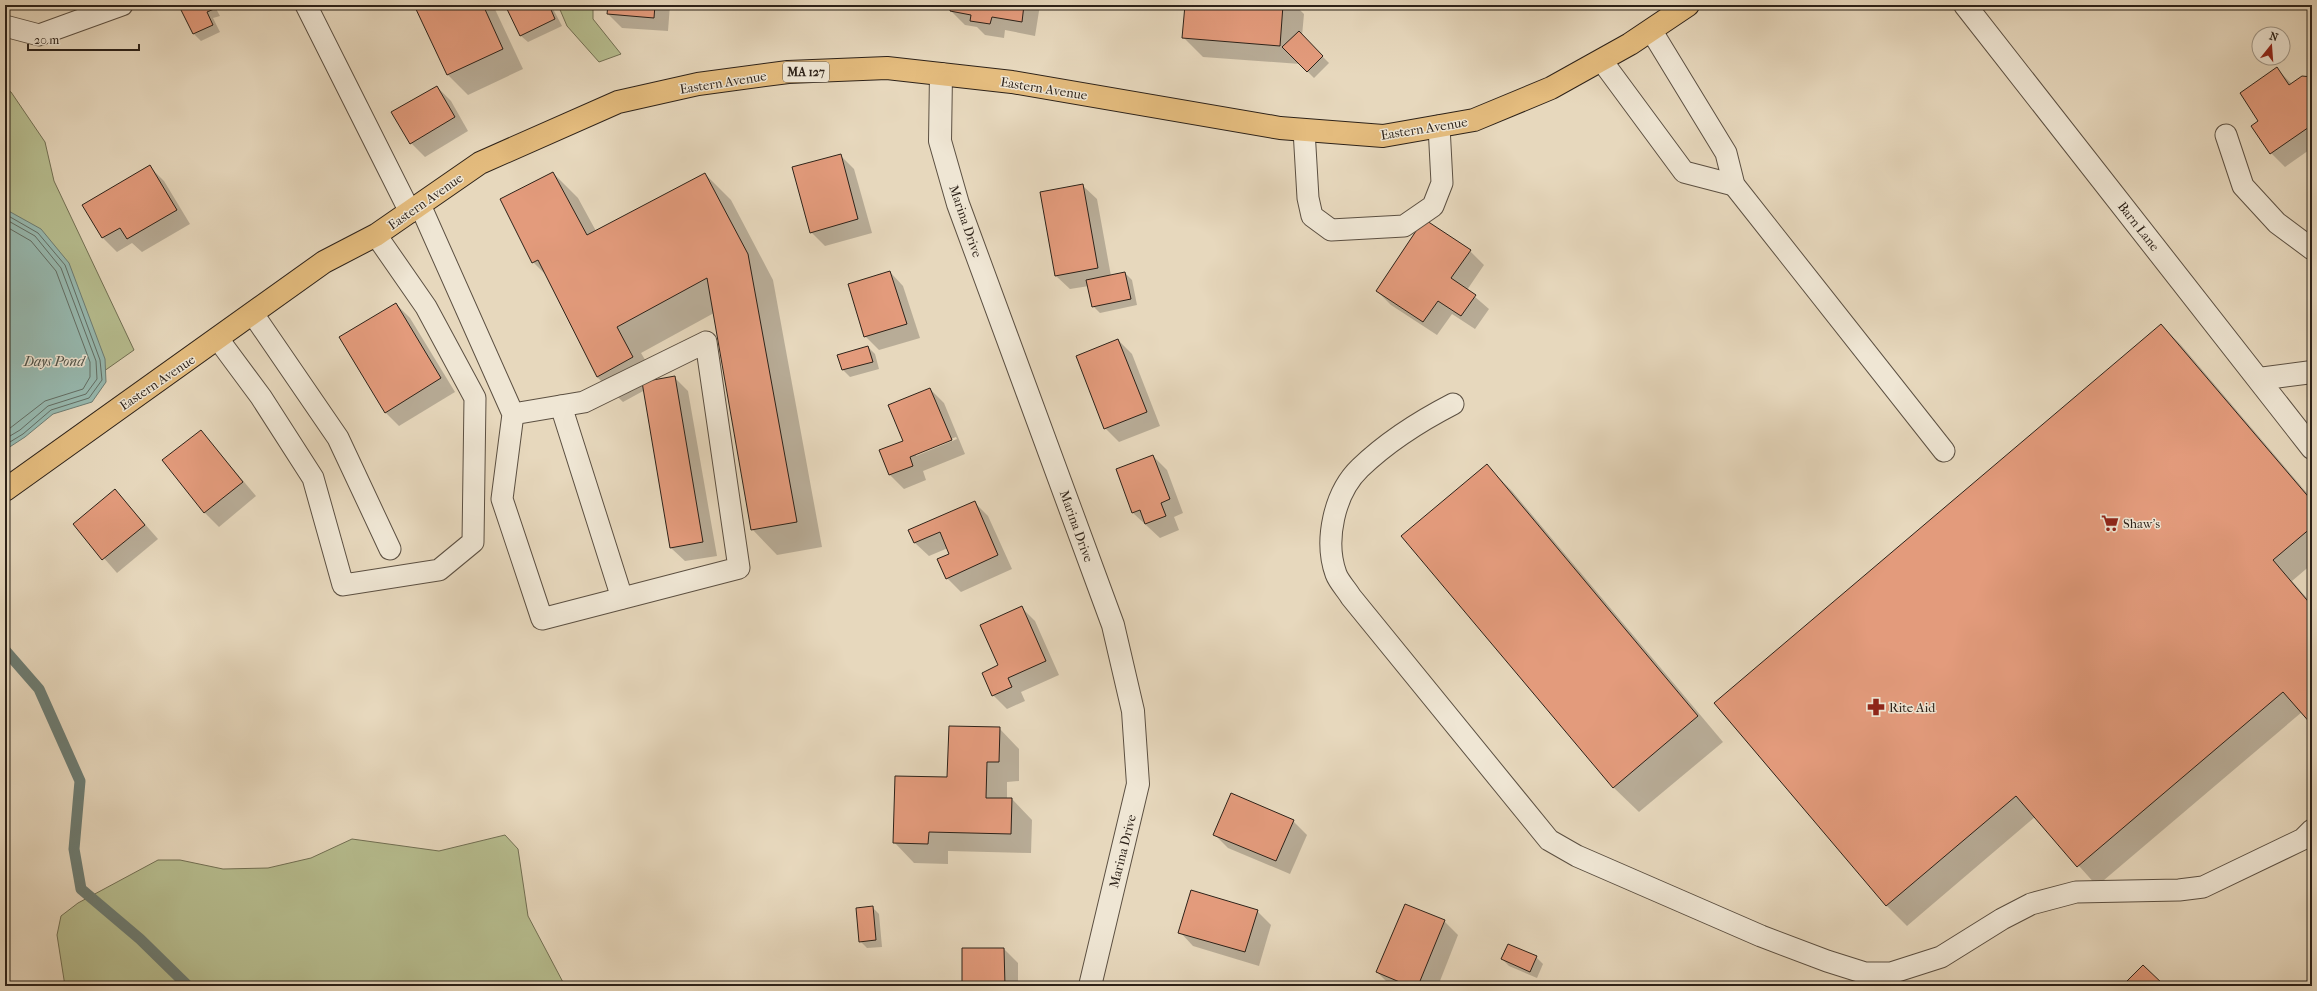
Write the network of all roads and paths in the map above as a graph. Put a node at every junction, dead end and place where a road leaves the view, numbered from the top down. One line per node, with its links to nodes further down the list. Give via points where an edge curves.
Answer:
1 (122, 5): 5 (lane, via 39,35)
2 (306, 5): 13 (lane)
3 (1688, 5): 6 (main road, Eastern Avenue / MA 127)
4 (1965, 5): 19 (street, Barn Lane)
5 (5, 26)
6 (1652, 30): 7 (main road, Eastern Avenue / MA 127); 12 (lane, via 1726,153)
7 (1602, 61): 9 (main road, Eastern Avenue / MA 127, via 1551,88 1474,120); 12 (lane, via 1684,172)
8 (941, 74): 10 (main road, Eastern Avenue / MA 127, via 1012,82 1272,127); 13 (main road, Eastern Avenue / MA 127, via 887,68 788,72 698,84 618,102 480,163); 29 (street, Marina Drive, via 940,141 958,204 1113,625 1133,711 1138,784)
9 (1439, 126): 10 (main road, Eastern Avenue / MA 127, via 1383,136); 10 (lane, via 1442,183 1433,206 1404,226 1331,230 1312,216 1308,198)
10 (1304, 130)
11 (2226, 135): 15 (lane, via 2243,186 2277,223)
12 (1734, 184): 24 (lane)
13 (415, 208): 14 (main road, Eastern Avenue / MA 127); 22 (lane)
14 (376, 235): 16 (main road, Eastern Avenue / MA 127, via 324,262); 17 (lane, via 426,307 475,398 473,542 439,570 343,585 313,478 261,397)
15 (2312, 249)
16 (254, 314): 17 (main road, Eastern Avenue / MA 127); 26 (lane, via 338,438)
17 (218, 339): 25 (main road, Eastern Avenue / MA 127)
18 (2312, 372): 19 (street)
19 (2258, 379): 23 (street, Barn Lane)
20 (1453, 404): 28 (lane, via 1395,439 1359,469 1346,487 1335,513 1330,546 1336,574 1351,597 1549,840 1578,856 1761,936 1827,961 1865,972 1891,973 1942,957 2031,904 2076,892 2179,890 2204,887 2303,839)
21 (561, 406): 22 (lane); 27 (lane); 27 (lane, via 584,402 706,342 739,568)
22 (513, 414): 27 (lane, via 502,499 542,619)
23 (2312, 448)
24 (1944, 451)
25 (5, 490)
26 (390, 549)
27 (622, 598)
28 (2312, 830)
29 (1090, 986)

